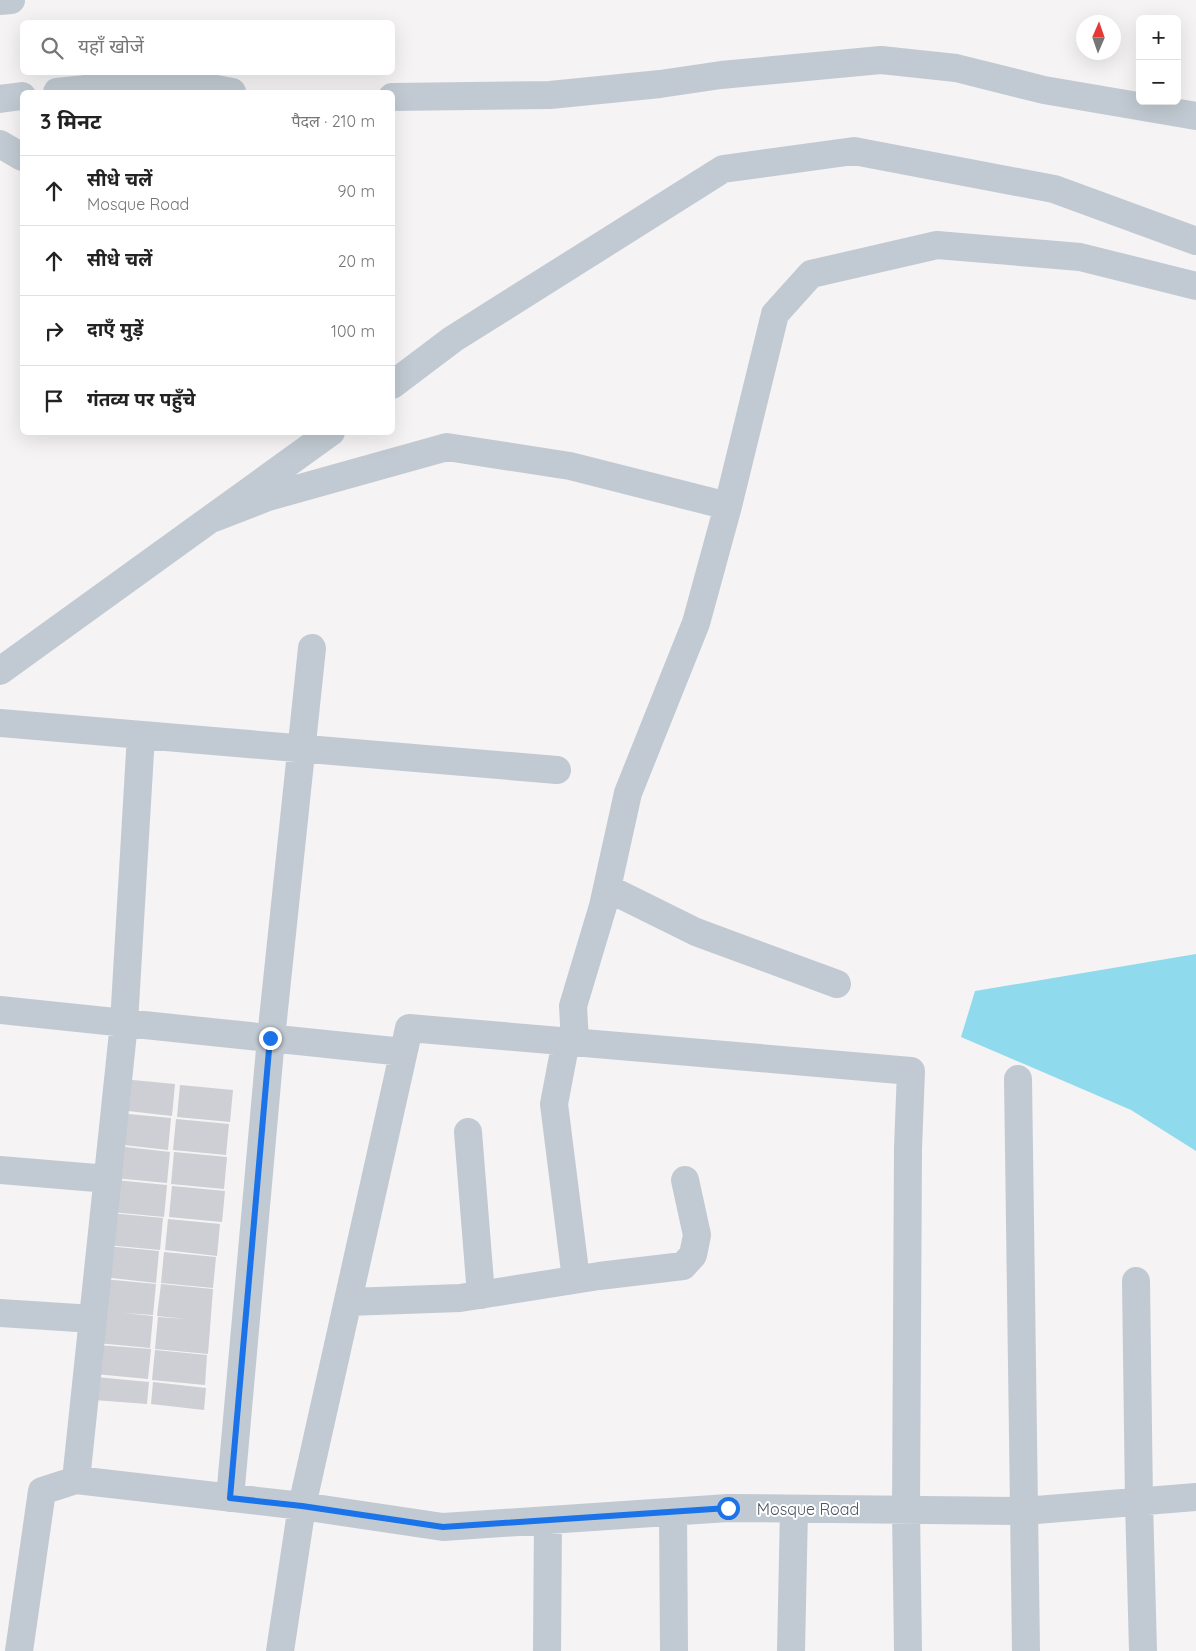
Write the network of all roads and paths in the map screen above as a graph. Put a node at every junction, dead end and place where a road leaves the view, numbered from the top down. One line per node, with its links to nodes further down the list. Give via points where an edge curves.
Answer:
1 (11, 0): 2 (street)
2 (0, 1)
3 (76, 90): 4 (street, via 143,83 195,85)
4 (221, 90)
5 (20, 96): 7 (street)
6 (395, 96): 8 (street, via 550,95 881,60 956,68 1044,90)
7 (0, 99)
8 (1196, 116)
9 (0, 144): 10 (street)
10 (20, 156)
11 (1196, 241): 13 (street, via 1054,189 854,151 723,169 453,340)
12 (1196, 286): 15 (street, via 1080,257 937,245 811,274 775,314)
13 (395, 383)
14 (326, 435): 16 (street)
15 (728, 506): 16 (street, via 570,466 447,447 268,497); 23 (street, via 696,623 628,792)
16 (214, 518): 18 (street)
17 (312, 648): 21 (street)
18 (0, 671)
19 (0, 723): 20 (street)
20 (141, 735): 21 (street); 26 (street)
21 (302, 749): 22 (street); 27 (street)
22 (557, 770)
23 (607, 888): 24 (street, via 696,932); 28 (street, via 573,1006)
24 (837, 984)
25 (0, 1010): 26 (street)
26 (124, 1023): 27 (street); 33 (street)
27 (270, 1038): 29 (street); 43 (street)
28 (570, 1042): 29 (street, via 409,1028); 35 (street, via 554,1104); 47 (street, via 911,1071)
29 (403, 1052): 38 (street)
30 (1018, 1079): 48 (street)
31 (468, 1132): 37 (street)
32 (0, 1170): 33 (street)
33 (108, 1179): 40 (street)
34 (685, 1180): 35 (street, via 697,1235 693,1255 683,1266)
35 (576, 1279): 37 (street)
36 (1136, 1281): 44 (street)
37 (481, 1295): 38 (street)
38 (348, 1302): 45 (street)
39 (0, 1314): 40 (street)
40 (93, 1319): 41 (street)
41 (76, 1480): 43 (street, Mosque Road); 51 (street, via 42,1491)
42 (1196, 1497): 44 (street, Mosque Road)
43 (230, 1498): 45 (street, Mosque Road)
44 (1139, 1502): 48 (street, Mosque Road); 58 (street)
45 (302, 1506): 50 (street, Mosque Road, via 443,1527); 52 (street)
46 (794, 1509): 47 (street, Mosque Road); 49 (street, Mosque Road, via 728,1508); 55 (street)
47 (906, 1510): 48 (street, Mosque Road); 56 (street)
48 (1024, 1510): 57 (street)
49 (673, 1512): 50 (street, Mosque Road); 54 (street)
50 (548, 1520): 53 (street)
51 (19, 1651)
52 (280, 1651)
53 (547, 1651)
54 (674, 1651)
55 (791, 1651)
56 (908, 1651)
57 (1026, 1651)
58 (1143, 1651)

